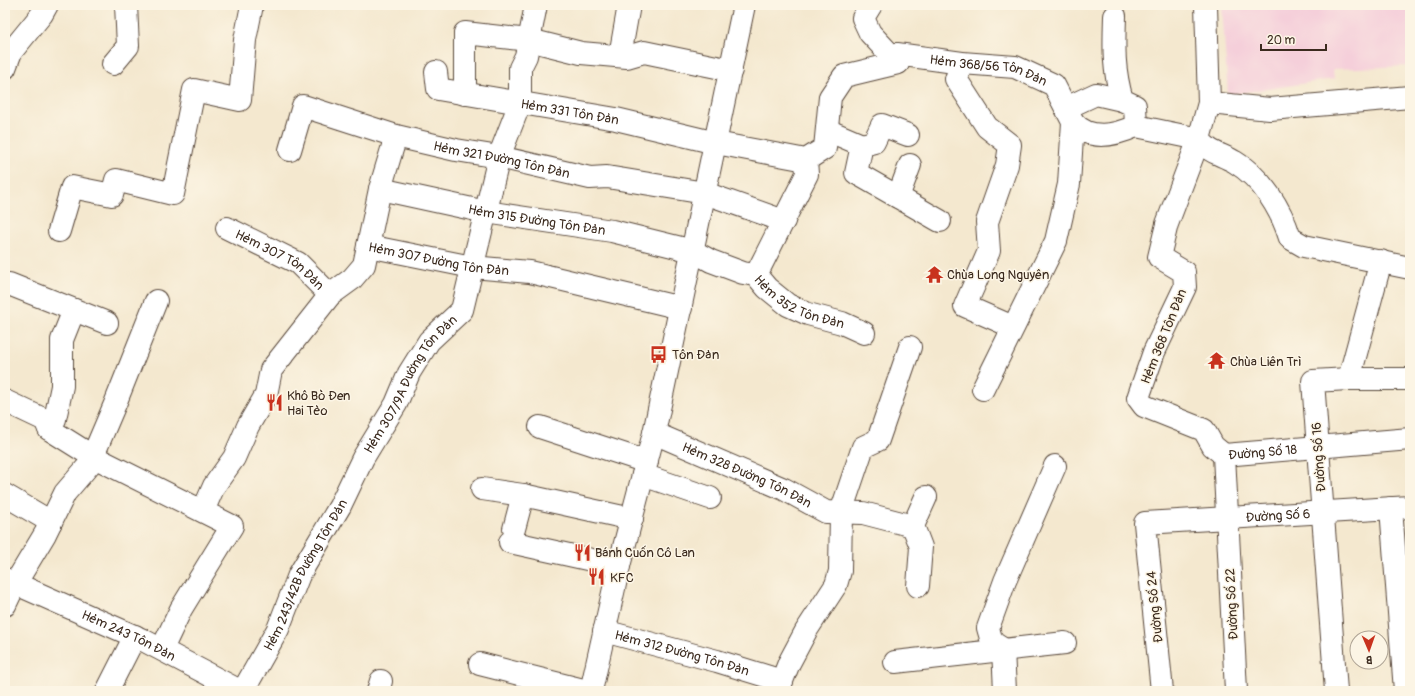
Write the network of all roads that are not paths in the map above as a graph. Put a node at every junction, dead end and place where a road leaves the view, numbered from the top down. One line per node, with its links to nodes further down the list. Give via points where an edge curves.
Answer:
1 (47, 5): 15 (street, via 11,52)
2 (126, 5): 14 (street, via 128,46)
3 (252, 5): 42 (street, via 245,40 240,100 194,90 173,194 116,180 112,195 72,187)
4 (536, 5): 10 (street)
5 (628, 5): 11 (street)
6 (744, 5): 16 (street)
7 (871, 5): 12 (street, via 863,18 870,33)
8 (1206, 5): 22 (street)
9 (1115, 16): 20 (street, via 1114,60)
10 (529, 40): 11 (street, via 581,52); 18 (street, via 465,33); 21 (street, via 526,56 520,68)
11 (620, 56): 16 (street, via 627,57 644,52)
12 (898, 63): 13 (street, Hẻm 368/56 Tôn Đản, via 897,54); 25 (street, Hẻm 368/56 Tôn Đản, via 844,76 830,97)
13 (962, 63): 23 (street, Hẻm 368/56 Tôn Đản, via 1015,67 1054,85); 55 (street, via 956,79 987,127 1010,146 1007,165 987,222 989,251 965,306)
14 (113, 64)
15 (5, 68)
16 (731, 70): 29 (street)
17 (436, 72): 18 (street, Hẻm 331 Tôn Đản, via 438,89)
18 (465, 94): 21 (street, Hẻm 331 Tôn Đản)
19 (1410, 97): 22 (street, via 1270,108)
20 (1122, 100): 23 (street, via 1096,94); 24 (street, via 1135,106)
21 (520, 103): 29 (street, Hẻm 331 Tôn Đản, via 616,119); 32 (street, Hẻm 307/9A Đường Tôn Đản)
22 (1209, 103): 28 (street)
23 (1070, 115): 24 (street, via 1083,130 1099,135 1119,133); 55 (street, via 1069,184 1056,241)
24 (1136, 126): 28 (street)
25 (827, 130): 30 (street); 33 (street, Hẻm 368/56 Tôn Đản, via 825,148)
26 (908, 135): 30 (street, via 882,125 874,142)
27 (396, 136): 31 (street, Hẻm 321 Đường Tôn Đản, via 303,106); 32 (street, Hẻm 321 Đường Tôn Đản); 35 (street)
28 (1199, 139): 45 (street, via 1206,149 1235,162 1257,179 1284,219 1290,238 1304,246); 67 (street, Hẻm 368 Tôn Đản, via 1167,224 1160,257 1184,272 1185,287 1154,352 1138,398 1144,406 1204,430 1213,446)
29 (716, 143): 33 (street); 36 (street)
30 (862, 145): 37 (street, via 856,173)
31 (290, 150)
32 (499, 157): 36 (street, Hẻm 321 Đường Tôn Đản, via 590,178 606,177); 38 (street, Hẻm 307/9A Đường Tôn Đản)
33 (806, 160): 39 (street, via 807,174)
34 (910, 165): 37 (street)
35 (380, 189): 38 (street, Hẻm 315 Đường Tôn Đản); 43 (street)
36 (705, 193): 39 (street, Hẻm 321 Đường Tôn Đản); 44 (street)
37 (898, 197): 40 (street)
38 (486, 212): 44 (street, Hẻm 315 Đường Tôn Đản, via 612,231); 46 (street, Hẻm 307/9A Đường Tôn Đản)
39 (784, 221): 48 (street)
40 (940, 221)
41 (227, 228): 50 (street, Hẻm 307 Tôn Đản, via 298,263)
42 (59, 231)
43 (368, 246): 46 (street, Hẻm 307 Đường Tôn Đản); 50 (street, Hẻm 307 Đường Tôn Đản, via 364,265 352,279)
44 (693, 252): 48 (street, Hẻm 352 Tôn Đản, via 711,261); 52 (street)
45 (1381, 262): 47 (street); 58 (street)
46 (472, 267): 52 (street, Hẻm 307 Đường Tôn Đản, via 530,272); 69 (street, Hẻm 307/9A Đường Tôn Đản, via 462,310 429,342 409,373 396,404)
47 (1410, 268)
48 (756, 275): 56 (street, Hẻm 352 Tôn Đản, via 788,305)
49 (9, 284): 53 (street)
50 (330, 295): 78 (street, Hẻm 307 Đường Tôn Đản, via 271,370 266,395 248,426 234,458 214,486)
51 (156, 301): 68 (street)
52 (681, 308): 64 (street)
53 (74, 310): 54 (street); 63 (street, via 62,340 62,386 55,419)
54 (107, 323)
55 (1013, 327): 60 (street)
56 (864, 333)
57 (910, 347): 79 (street, via 878,440 863,447)
58 (1349, 379): 59 (street); 66 (street, Đường Số 16, via 1312,381)
59 (1410, 380)
60 (983, 389)
61 (5, 401): 63 (street, via 45,420)
62 (540, 427): 71 (street)
63 (49, 429): 68 (street)
64 (654, 433): 71 (street); 79 (street, Hẻm 328 Đường Tôn Đản, via 784,489 826,512)
65 (1410, 439): 66 (street, Đường Số 18)
66 (1318, 447): 67 (street, Đường Số 18); 80 (street, Đường Số 16)
67 (1224, 455): 81 (street, Đường Số 18)
68 (92, 456): 78 (street); 83 (street, via 88,465 65,493)
69 (363, 458): 100 (street, Hẻm 243/42B Đường Tôn Đản, via 340,506 299,575 278,629)
70 (1055, 466): 94 (street, via 1005,581 988,628 992,642)
71 (645, 468): 76 (street); 82 (street)
72 (482, 489): 74 (street)
73 (5, 495): 83 (street)
74 (523, 495): 82 (street); 86 (street, via 512,536)
75 (926, 497): 85 (street)
76 (710, 498)
77 (1401, 507): 80 (street, Đường Số 6); 107 (street)
78 (203, 511): 93 (street, via 232,526 181,609)
79 (841, 512): 85 (street, Hẻm 328 Đường Tôn Đản, via 863,513); 97 (street, Hẻm 312 Đường Tôn Đản, via 840,571 836,585 789,663)
80 (1322, 512): 81 (street, Đường Số 6); 106 (street, Đường Số 16)
81 (1227, 516): 84 (street, Đường Số 6); 105 (street, Đường Số 22)
82 (632, 519): 86 (street)
83 (51, 522): 87 (street)
84 (1145, 523): 104 (street, Đường Số 24)
85 (913, 526): 88 (street, via 921,548)
86 (619, 566): 90 (street)
87 (10, 581): 89 (street); 91 (street, Hẻm 243 Tôn Đản)
88 (918, 586)
89 (5, 605)
90 (604, 631): 97 (street, Hẻm 312 Đường Tôn Đản, via 717,661); 102 (street)
91 (135, 636): 93 (street, Hẻm 243 Tôn Đản); 98 (street)
92 (1065, 643): 94 (street)
93 (162, 649): 99 (street, Hẻm 243 Tôn Đản)
94 (1003, 649): 95 (street); 103 (street)
95 (895, 662)
96 (480, 664): 101 (street)
97 (780, 686)
98 (107, 691)
99 (240, 691)
100 (244, 691)
101 (587, 691)
102 (591, 691)
103 (1005, 691)
104 (1162, 691)
105 (1236, 691)
106 (1336, 691)
107 (1405, 691)

